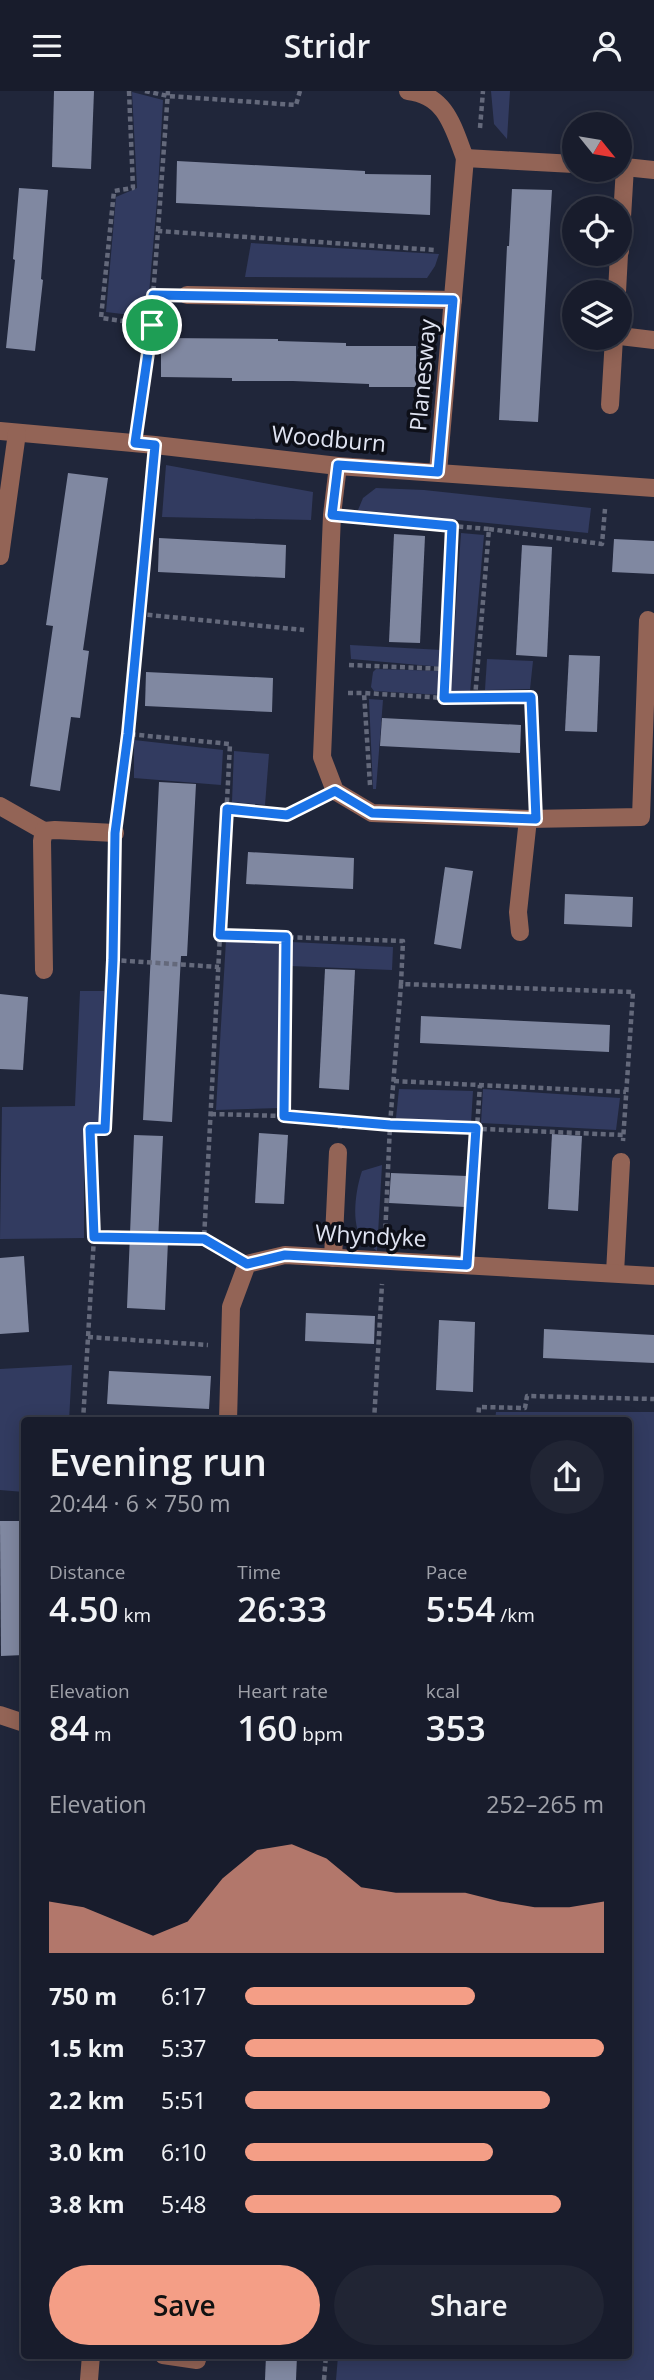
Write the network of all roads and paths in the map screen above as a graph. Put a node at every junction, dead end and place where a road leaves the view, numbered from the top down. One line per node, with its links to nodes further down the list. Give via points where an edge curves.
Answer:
1 (129, 91): 15 (path, via 133,188 114,191 102,318)
2 (145, 91): 5 (path)
3 (300, 91): 5 (path, via 296,105)
4 (408, 91): 6 (street, Planesway, via 435,100 450,119)
5 (168, 93): 10 (path)
6 (465, 157): 7 (street); 11 (street, Planesway)
7 (562, 163)
8 (632, 168): 9 (street)
9 (654, 170)
10 (158, 232): 11 (path); 12 (path)
11 (457, 251): 14 (street, Planesway)
12 (153, 295): 13 (path); 15 (path)
13 (187, 295): 14 (street)
14 (453, 300): 24 (street, Planesway)
15 (152, 325): 21 (path)
16 (632, 337): 17 (street)
17 (654, 340)
18 (613, 350): 19 (street)
19 (610, 405)
20 (8, 432): 21 (street, Woodburn); 30 (street)
21 (135, 443): 22 (street, Woodburn)
22 (155, 445): 23 (street, Woodburn); 31 (path)
23 (338, 465): 24 (street, Woodburn); 27 (street)
24 (438, 472): 25 (street, Woodburn)
25 (607, 485): 26 (street, Woodburn); 29 (path, via 602,544)
26 (654, 488)
27 (332, 515): 28 (path); 33 (street)
28 (452, 526): 29 (path); 35 (path)
29 (489, 529): 37 (path)
30 (0, 556)
31 (139, 614): 33 (path); 38 (path)
32 (648, 620): 43 (street, via 641,817)
33 (326, 632): 34 (street)
34 (325, 664): 35 (path); 39 (street, via 321,757)
35 (446, 669): 36 (path)
36 (444, 698): 37 (path); 42 (path, via 365,693)
37 (475, 698): 43 (path, via 531,697)
38 (128, 734): 41 (path, via 230,744); 45 (path)
39 (335, 791): 41 (path, via 287,815); 42 (street)
40 (0, 806): 44 (street)
41 (227, 809): 47 (path)
42 (372, 813): 43 (street)
43 (532, 819): 46 (street, via 518,912)
44 (44, 831): 45 (street); 51 (street)
45 (115, 833): 49 (path)
46 (520, 932)
47 (220, 935): 48 (path); 50 (path)
48 (286, 937): 52 (path, via 403,941); 57 (path)
49 (113, 960): 50 (path); 64 (path, via 105,1129 90,1129)
50 (219, 967): 56 (path)
51 (44, 970)
52 (401, 985): 53 (path); 55 (path, via 633,992)
53 (394, 1081): 54 (path); 59 (path)
54 (480, 1085): 55 (path); 60 (path)
55 (626, 1092): 61 (path)
56 (211, 1114): 57 (path); 65 (path)
57 (284, 1116): 58 (path)
58 (340, 1121): 59 (path); 62 (path)
59 (390, 1125): 60 (path)
60 (476, 1128): 61 (path); 68 (path)
61 (623, 1135): 63 (path)
62 (338, 1152): 66 (street)
63 (621, 1162): 69 (street)
64 (94, 1237): 65 (path); 71 (path)
65 (204, 1239): 67 (path)
66 (333, 1258): 67 (street, Whyndyke, via 285,1255); 68 (street, Whyndyke)
67 (247, 1264): 72 (street, via 231,1307)
68 (467, 1265): 69 (street, Whyndyke)
69 (615, 1273): 70 (street, Whyndyke)
70 (654, 1276)
71 (88, 1336): 72 (path); 74 (path)
72 (230, 1346): 75 (street)
73 (654, 1399): 76 (path, via 527,1396 525,1408 479,1408)
74 (83, 1417)
75 (228, 1417)
76 (478, 1417)
77 (0, 1715): 78 (street)
78 (21, 1722)
79 (91, 2359): 83 (street)
80 (190, 2359): 82 (street)
81 (326, 2359): 84 (path)
82 (197, 2360)
83 (89, 2380)
84 (324, 2380)

